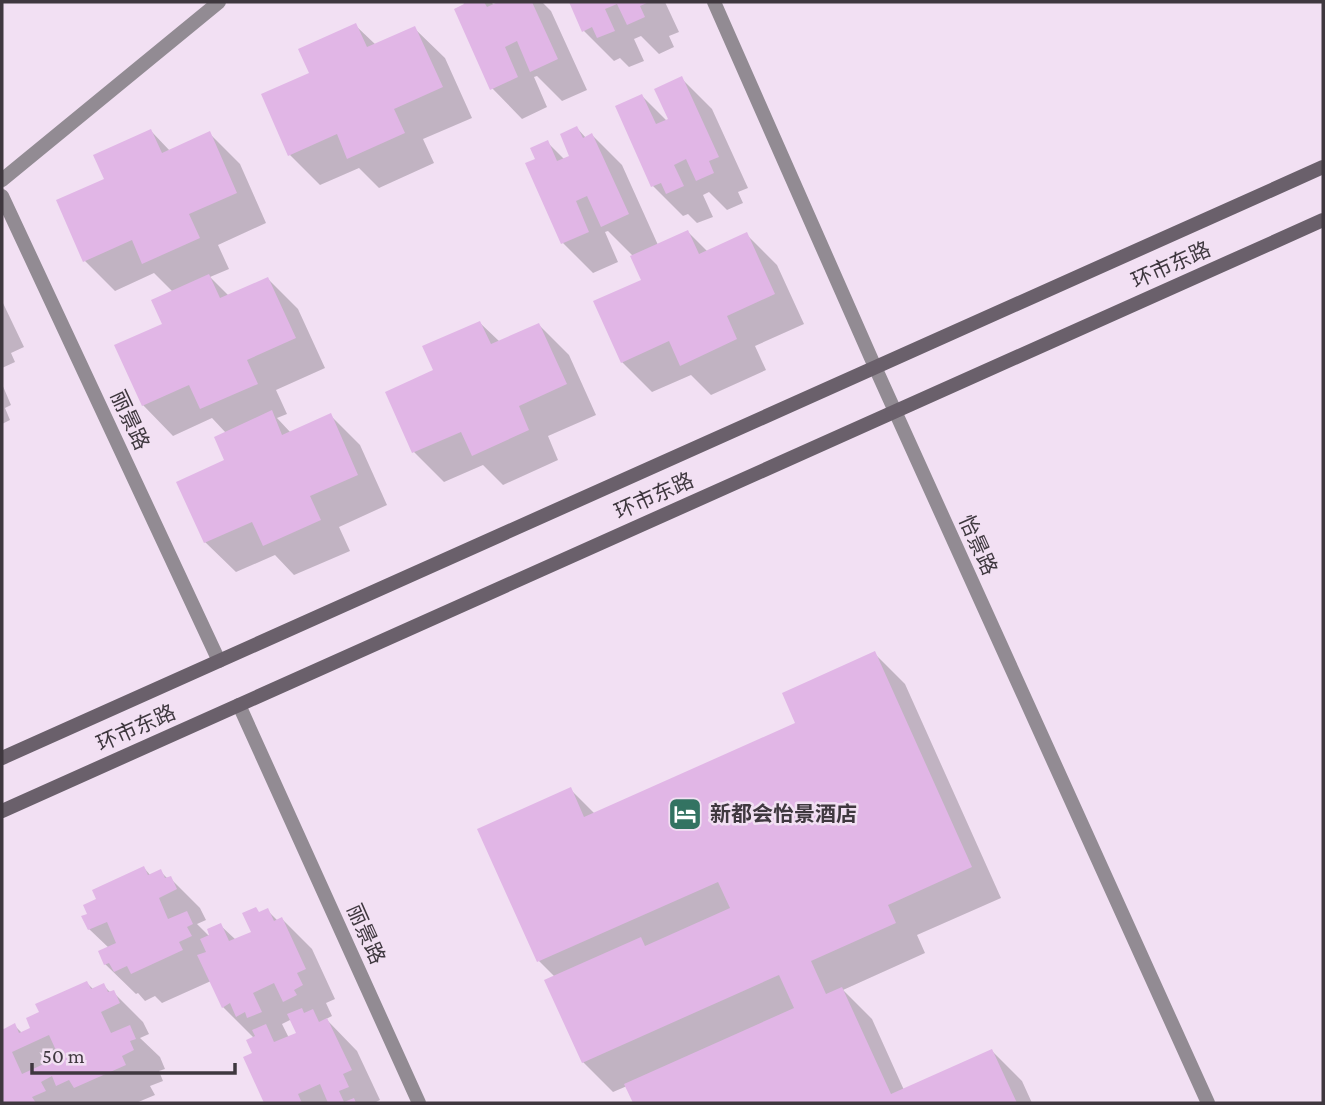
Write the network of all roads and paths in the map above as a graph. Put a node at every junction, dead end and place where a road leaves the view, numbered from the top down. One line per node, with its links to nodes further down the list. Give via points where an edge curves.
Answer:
1 (219, 2): 4 (street)
2 (713, 2): 7 (street, 怡景路)
3 (1323, 167): 7 (main road, 环市东路)
4 (2, 180)
5 (2, 196): 9 (street, 丽景路)
6 (1323, 220): 8 (main road, 环市东路)
7 (875, 367): 8 (street, 怡景路); 9 (main road, 环市东路)
8 (895, 411): 10 (main road, 环市东路); 14 (street, 怡景路)
9 (219, 661): 11 (main road, 环市东路)
10 (239, 705): 12 (main road, 环市东路); 13 (street, 丽景路)
11 (2, 758)
12 (2, 811)
13 (419, 1103)
14 (1208, 1103)

